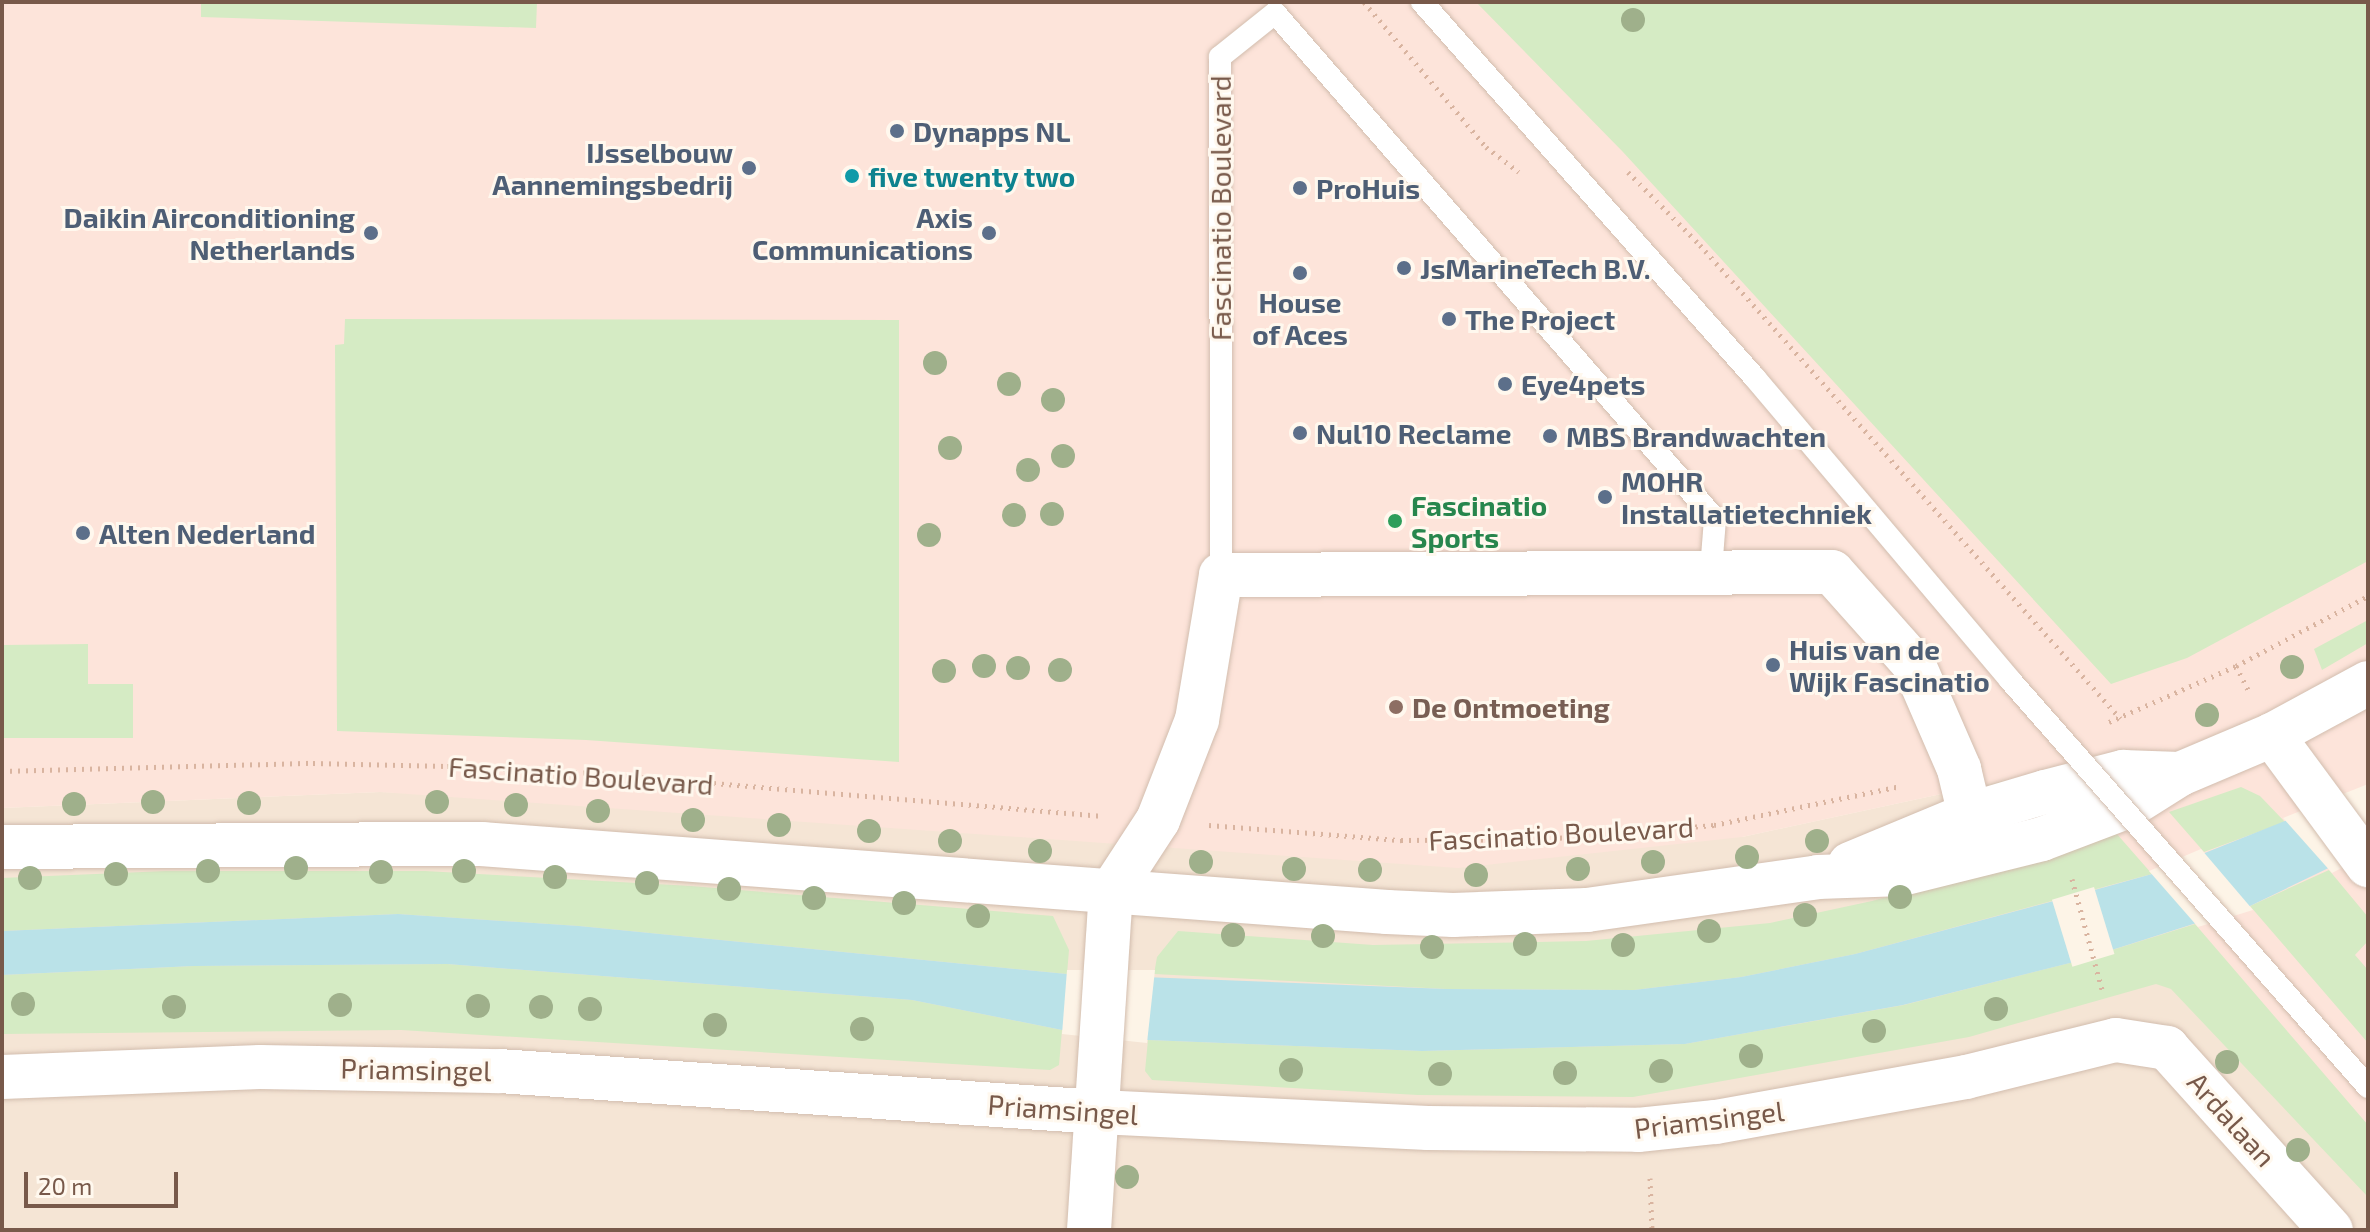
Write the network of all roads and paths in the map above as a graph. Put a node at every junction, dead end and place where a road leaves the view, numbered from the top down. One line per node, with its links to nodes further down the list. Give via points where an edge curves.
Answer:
1 (1422, 2): 23 (lane, bridge)
2 (1626, 170): 7 (path, via 1700,245)
3 (1711, 570): 4 (street); 4 (lane, Fascinatio Boulevard, via 1715,519 1275,13 1220,57); 10 (street, via 1832,572 1913,663)
4 (1221, 575): 14 (street, Fascinatio Boulevard, via 1197,720)
5 (2368, 596): 7 (path, via 2236,666)
6 (2368, 683): 9 (street)
7 (2120, 718): 8 (path)
8 (2105, 723)
9 (2272, 735): 12 (street); 17 (street)
10 (1959, 769): 13 (street); 14 (path, Fascinatio Boulevard, via 1807,809 1714,825 1544,839 1401,840)
11 (2, 771): 14 (path, Fascinatio Boulevard, via 313,763 462,767)
12 (2180, 774): 13 (street, via 2123,772); 16 (street, via 2129,806)
13 (1971, 814): 16 (street); 19 (street)
14 (1158, 820): 20 (street, Fascinatio Boulevard)
15 (2, 847): 20 (street, via 522,845)
16 (1980, 856): 19 (street, via 1902,874)
17 (2368, 865)
18 (2070, 874): 21 (path)
19 (1818, 877): 20 (street, via 1603,908 1495,914)
20 (1111, 892): 24 (street)
21 (2111, 1021): 24 (street, Priamsingel, via 1966,1077 1716,1122 1638,1130 1428,1128); 26 (street, Ardalaan, via 2167,1048)
22 (2, 1077): 24 (street, Priamsingel, via 260,1067 499,1071)
23 (2368, 1087)
24 (1099, 1112): 25 (street)
25 (1089, 1230)
26 (2331, 1230)

